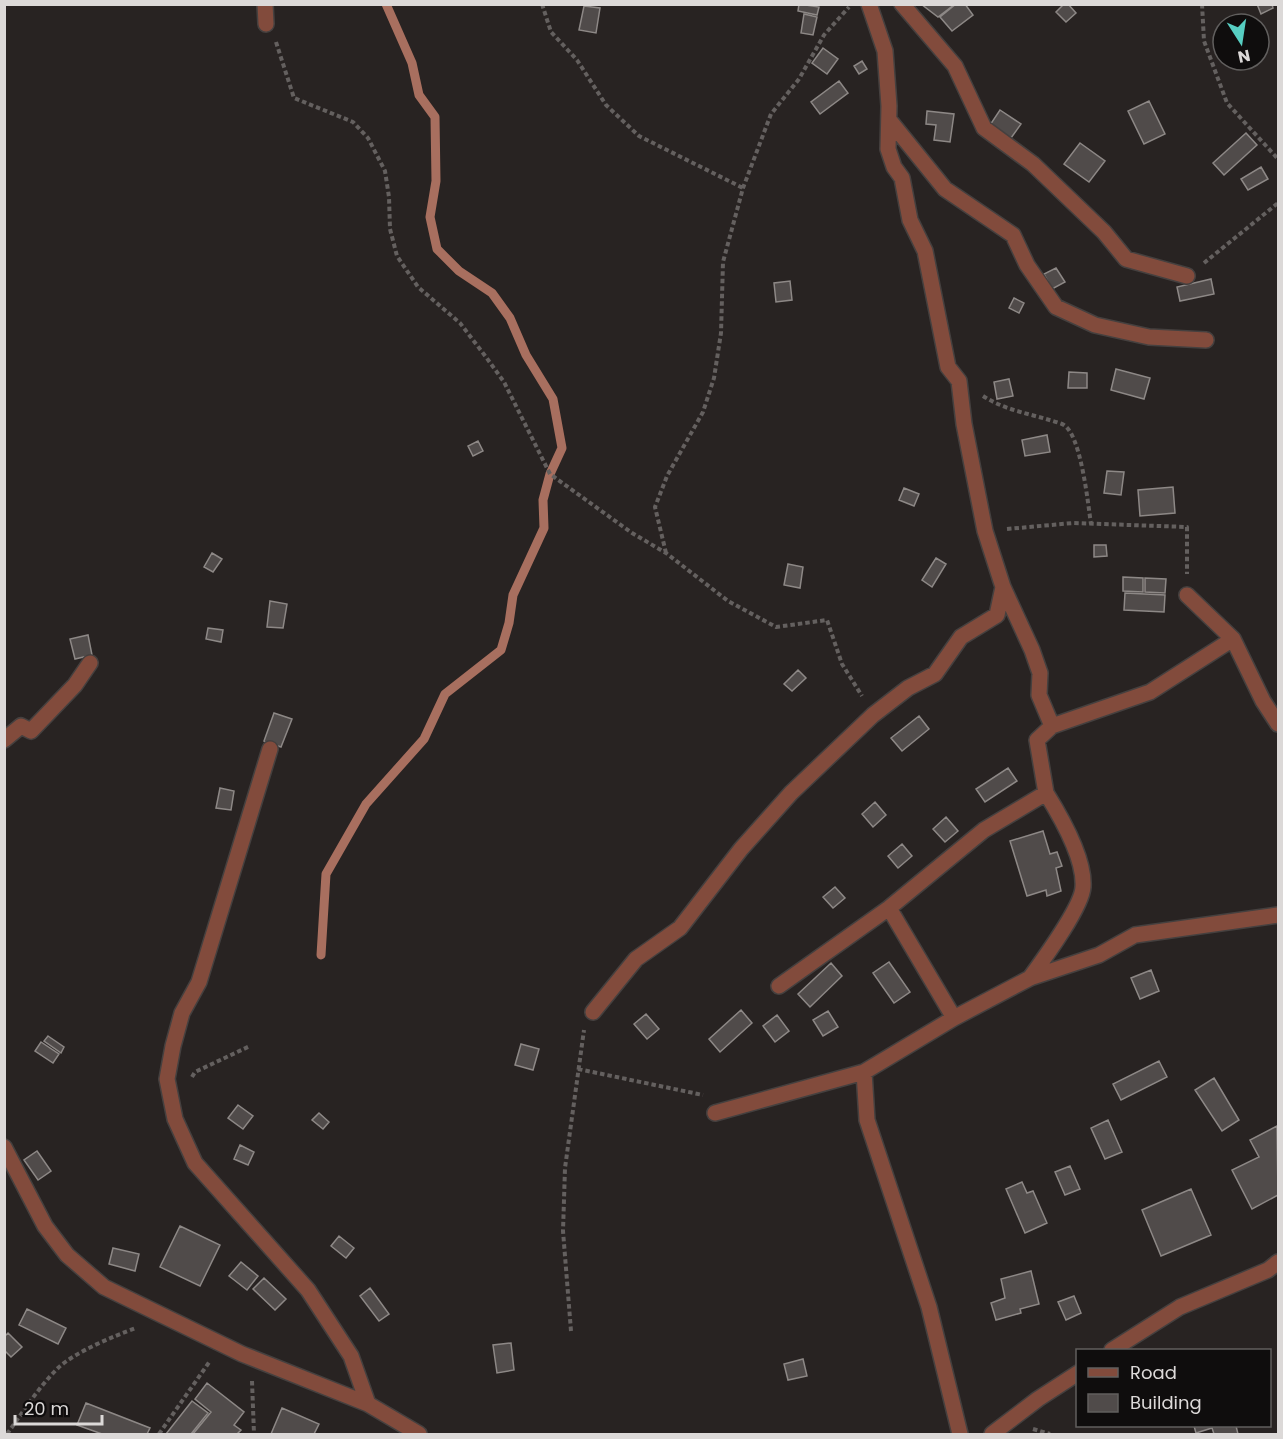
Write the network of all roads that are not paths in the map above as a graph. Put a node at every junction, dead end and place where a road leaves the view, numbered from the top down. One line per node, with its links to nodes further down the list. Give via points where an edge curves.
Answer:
1 (265, 4): 4 (street)
2 (869, 4): 5 (street, via 885,51)
3 (902, 4): 6 (street, via 955,66 984,128 1033,164 1104,232 1126,259)
4 (266, 24)
5 (890, 121): 7 (street, via 945,189 1013,236 1027,265 1056,307 1095,325 1149,336); 8 (street, via 888,149 902,178 910,220 925,251 948,367 959,381 985,531)
6 (1187, 276)
7 (1206, 340)
8 (1003, 587): 13 (street, via 1032,650 1040,674 1039,695); 21 (street, via 997,615 961,637 935,674 908,688 873,716 792,793 741,849 680,928 636,959)
9 (1187, 595): 10 (street)
10 (1233, 639): 12 (street); 13 (street, via 1150,692)
11 (90, 663): 14 (street, via 75,685 31,731 21,726)
12 (1278, 724)
13 (1052, 726): 16 (street, via 1037,740)
14 (4, 740)
15 (270, 749): 29 (street, via 200,982 182,1013 167,1079 175,1119 195,1163 308,1290 351,1356)
16 (1046, 793): 17 (street, via 984,830); 19 (street, via 1076,854 1083,888 1055,945)
17 (889, 908): 20 (street); 22 (street)
18 (1278, 915): 19 (street, via 1135,935 1099,955)
19 (1030, 978): 22 (street)
20 (779, 986)
21 (592, 1012)
22 (954, 1018): 23 (street)
23 (864, 1072): 24 (street); 31 (street, via 867,1120 929,1307)
24 (716, 1113)
25 (4, 1147): 29 (street, via 45,1226 67,1255 104,1287 242,1354)
26 (1278, 1262): 27 (street, via 1268,1270 1180,1307)
27 (1114, 1349)
28 (1076, 1374): 32 (street)
29 (368, 1404): 30 (street)
30 (419, 1434)
31 (960, 1434)
32 (992, 1434)

